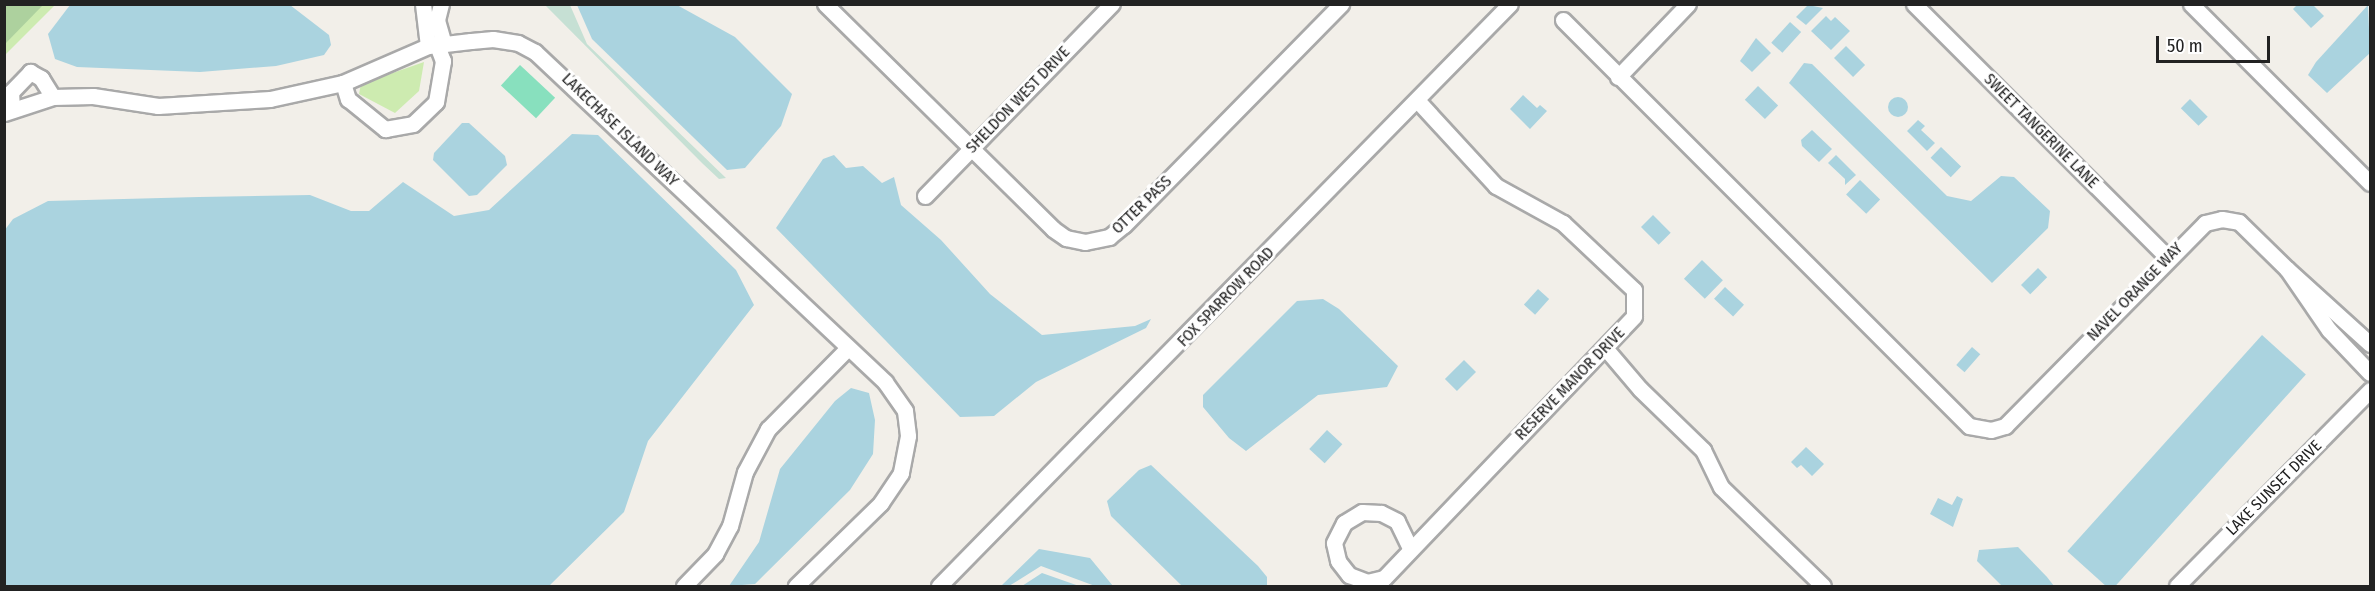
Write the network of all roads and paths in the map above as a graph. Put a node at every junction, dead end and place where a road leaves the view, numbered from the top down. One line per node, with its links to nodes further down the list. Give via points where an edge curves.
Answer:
1 (423, 4): 11 (street)
2 (441, 4): 11 (street)
3 (825, 4): 17 (street, OTTER PASS)
4 (1112, 4): 17 (street, SHELDON WEST DRIVE)
5 (1341, 4): 17 (street, OTTER PASS, via 1109,237 1085,242 1066,238)
6 (1510, 4): 15 (street, FOX SPARROW ROAD)
7 (1688, 4): 12 (street)
8 (1914, 4): 20 (street, SWEET TANGERINE LANE)
9 (2197, 7): 18 (street)
10 (1563, 20): 12 (street)
11 (436, 45): 13 (street, LAKECHASE ISLAND WAY); 13 (street, via 443,62 436,102 413,124 385,129 348,99); 24 (street, LAKECHASE ISLAND WAY, via 494,39 518,44 550,63)
12 (1618, 77): 20 (street, NAVEL ORANGE WAY, via 1969,426 1991,430 2005,426)
13 (343, 82): 14 (street, LAKECHASE ISLAND WAY, via 270,99 158,106 93,96)
14 (53, 97): 16 (street, LAKECHASE ISLAND WAY); 16 (street, LAKECHASE ISLAND WAY, via 41,78 30,72 11,92)
15 (1418, 100): 23 (street, RESERVE MANOR DRIVE, via 1496,186 1563,223 1634,290 1634,316); 30 (street, FOX SPARROW ROAD)
16 (8, 111)
17 (972, 147): 19 (street, SHELDON WEST DRIVE)
18 (2370, 183)
19 (926, 196)
20 (2168, 258): 21 (street, NAVEL ORANGE WAY, via 2205,223 2222,219 2240,222)
21 (2287, 269): 22 (street); 25 (street, via 2329,330)
22 (2370, 344)
23 (1606, 349): 27 (street, RESERVE MANOR DRIVE); 31 (street, via 1640,389 1703,450 1720,487)
24 (847, 350): 28 (street, via 768,429 745,472 730,526 715,554); 29 (street, LAKECHASE ISLAND WAY, via 897,395 905,411 908,436 901,473 881,503)
25 (2370, 373)
26 (2370, 390): 32 (street, LAKE SUNSET DRIVE)
27 (1410, 548): 27 (street, RESERVE MANOR DRIVE, via 1384,578 1367,582 1349,575 1338,561 1334,543 1344,524 1362,512 1381,513 1397,521)
28 (684, 586)
29 (796, 586)
30 (939, 586)
31 (1823, 586)
32 (2177, 586)

